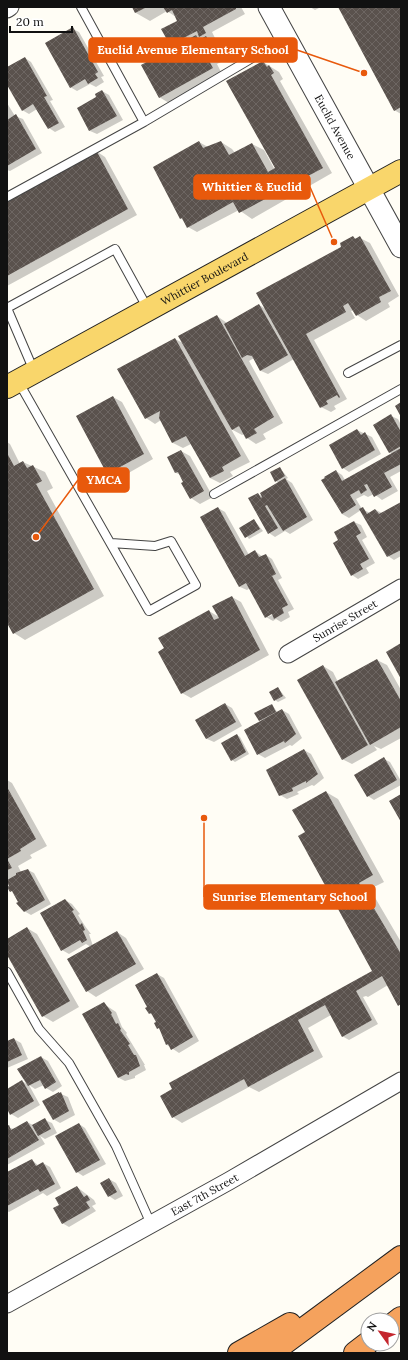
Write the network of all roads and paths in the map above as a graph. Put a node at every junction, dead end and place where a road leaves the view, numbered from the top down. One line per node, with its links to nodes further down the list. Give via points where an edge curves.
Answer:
1 (10, 7): 4 (street)
2 (81, 7): 6 (lane)
3 (269, 7): 5 (street, Euclid Avenue)
4 (7, 9)
5 (286, 38): 6 (lane); 8 (street, Euclid Avenue)
6 (144, 122): 9 (lane)
7 (401, 171): 8 (main road, Whittier Boulevard)
8 (368, 189): 10 (street, Euclid Avenue); 11 (main road, Whittier Boulevard)
9 (7, 197)
10 (401, 247)
11 (148, 309): 14 (main road, Whittier Boulevard); 14 (lane, via 115,249 7,308)
12 (401, 345): 13 (lane)
13 (348, 373)
14 (20, 380): 17 (lane)
15 (401, 388): 16 (lane)
16 (214, 494)
17 (111, 543): 17 (lane, via 149,610 196,585 171,540 155,546)
18 (401, 588): 19 (street, Sunrise Street)
19 (288, 654)
20 (7, 972): 22 (lane, via 39,1029 69,1063 116,1146)
21 (401, 1081): 22 (street, East 7th Street)
22 (151, 1224): 25 (street, East 7th Street)
23 (401, 1257): 24 (highway)
24 (376, 1275): 26 (highway); 27 (highway)
25 (7, 1304)
26 (239, 1353)
27 (271, 1353)

